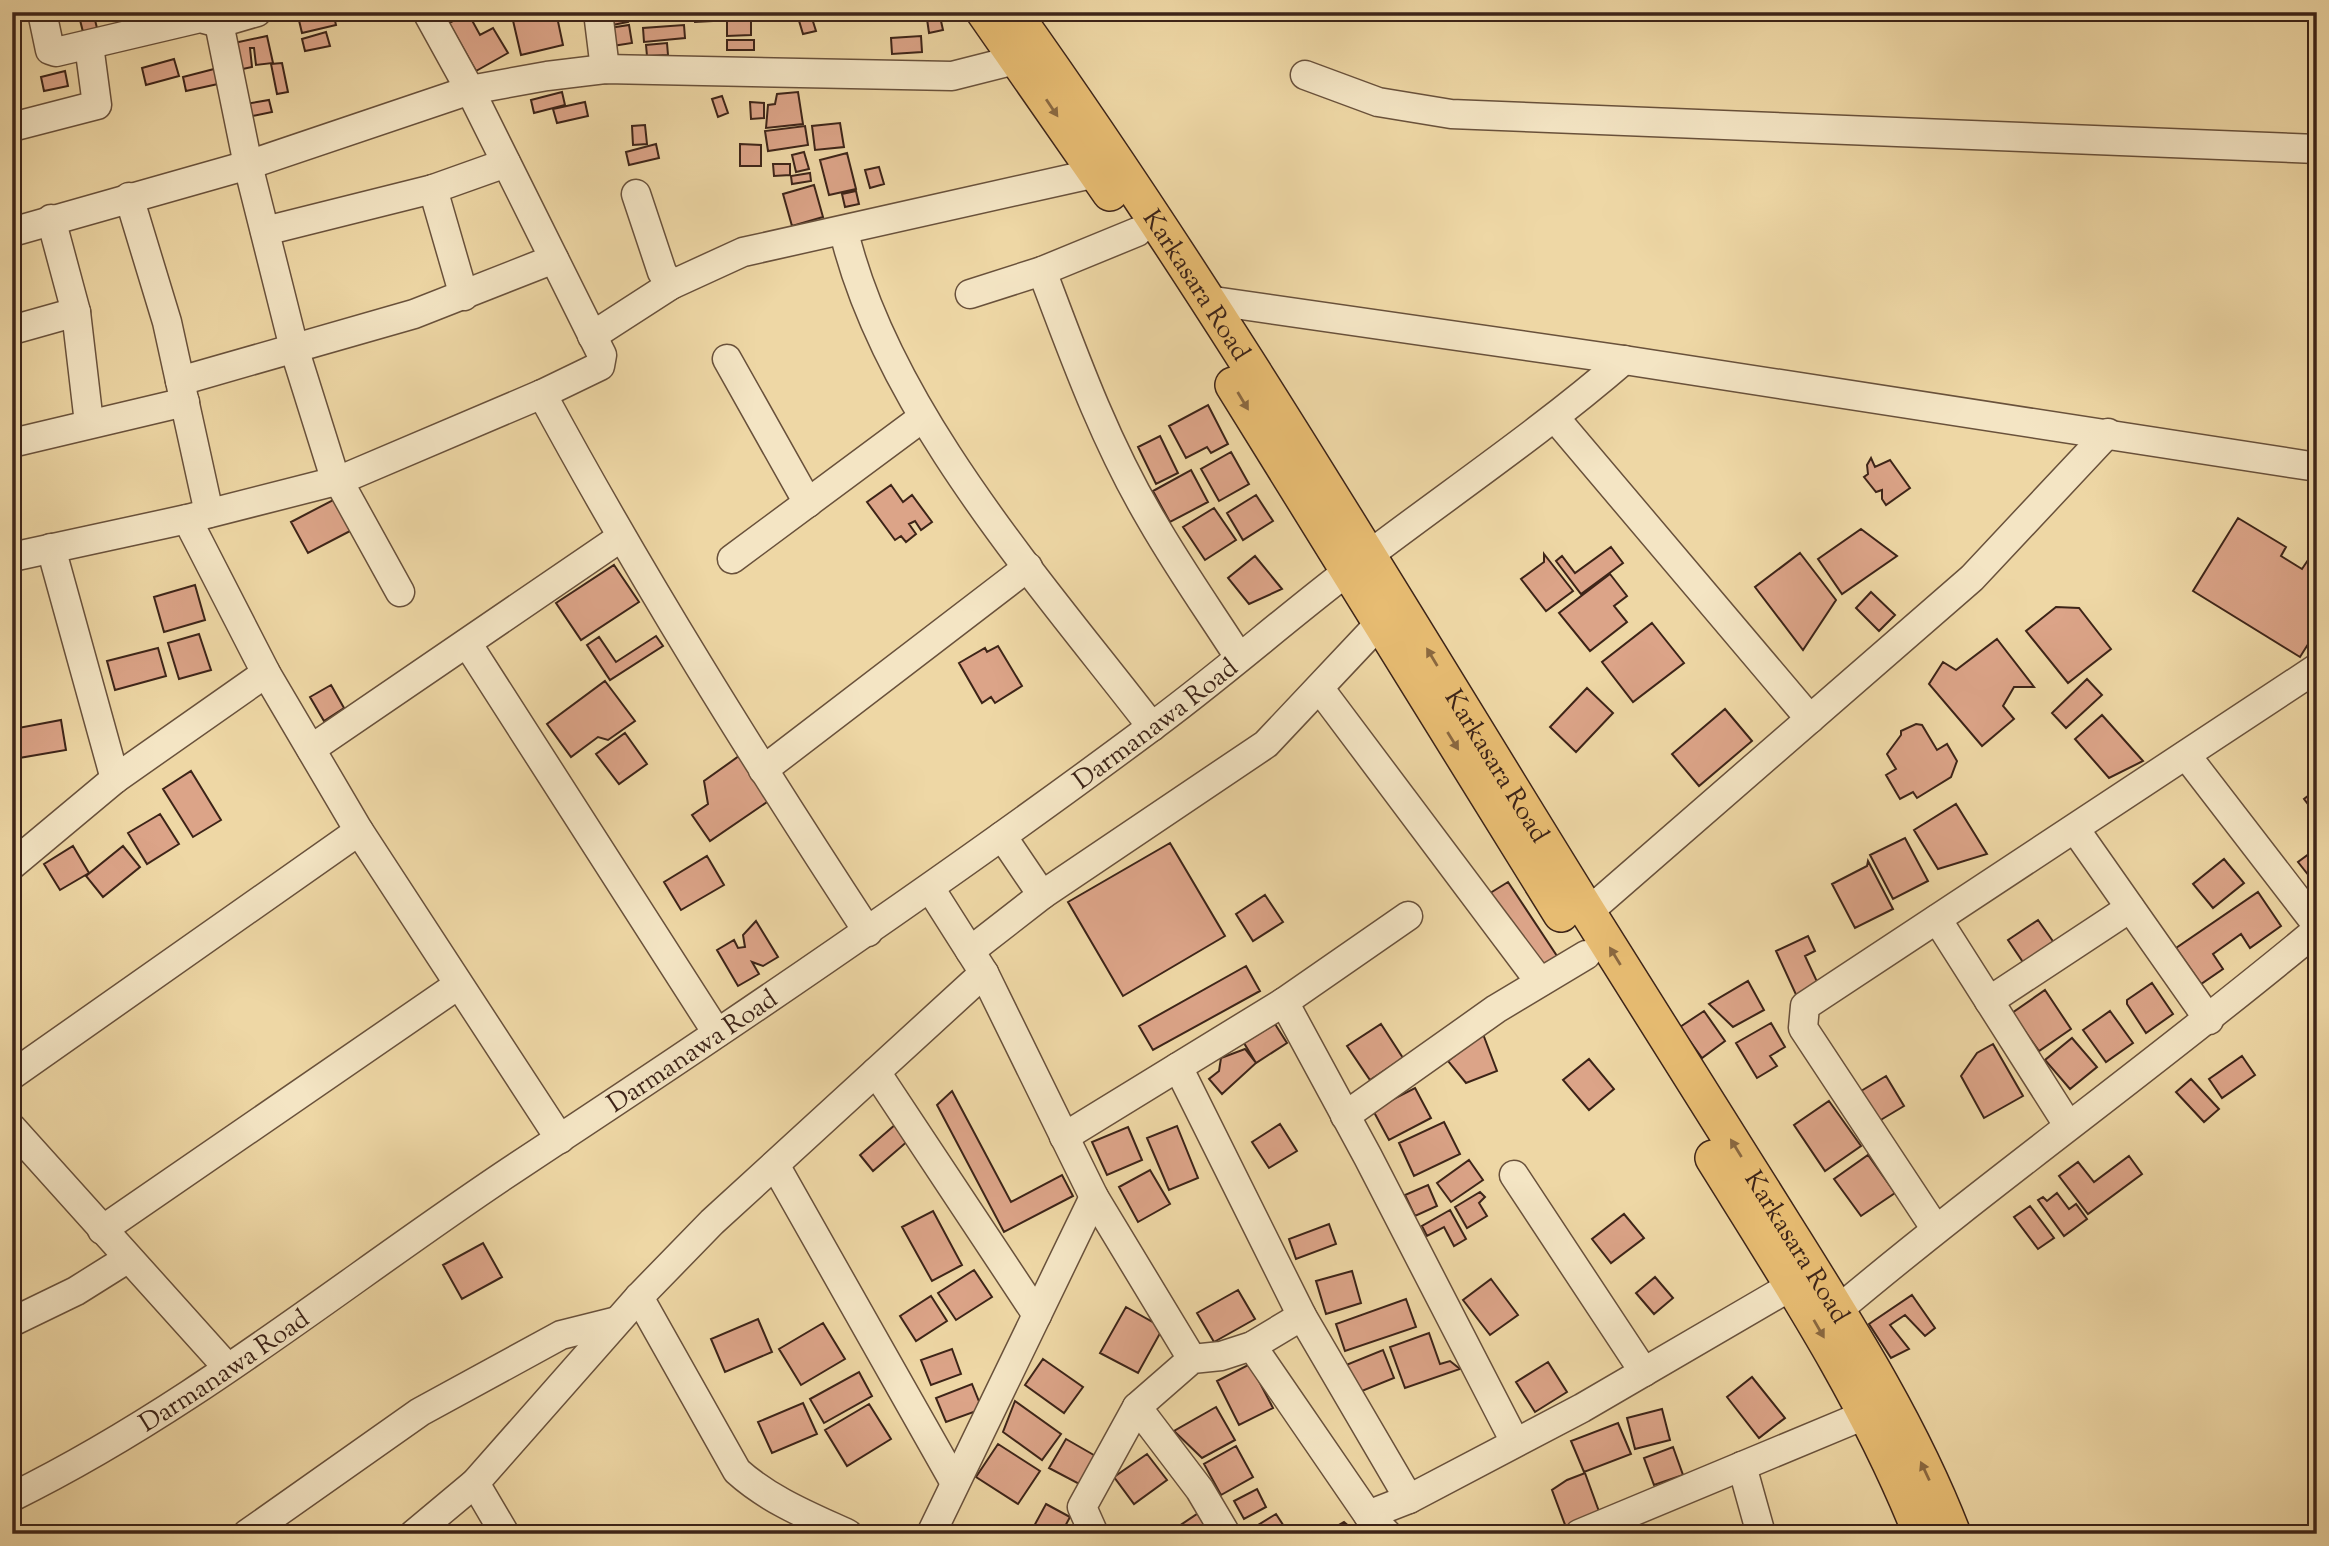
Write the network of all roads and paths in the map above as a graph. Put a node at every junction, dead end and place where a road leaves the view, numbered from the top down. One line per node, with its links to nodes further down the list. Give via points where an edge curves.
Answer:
1 (42, 12): 8 (street, via 52,52)
2 (257, 12): 7 (street)
3 (598, 12): 10 (street)
4 (984, 12): 9 (main road, Karkasara Road)
5 (1013, 12): 31 (main road, Karkasara Road, via 1093,124)
6 (428, 13): 12 (street)
7 (206, 18): 8 (street); 16 (street)
8 (89, 45): 13 (street, via 97,105)
9 (1019, 59): 10 (street, via 952,76); 17 (main road, Karkasara Road, one-way to 17)
10 (605, 69): 12 (street)
11 (1305, 75): 14 (street, via 1378,102 1451,114)
12 (470, 90): 15 (street); 16 (street)
13 (12, 127)
14 (2317, 149)
15 (506, 163): 18 (street); 26 (street)
16 (248, 165): 20 (street); 22 (street)
17 (1096, 173): 24 (street); 25 (main road, Karkasara Road)
18 (433, 189): 22 (street); 30 (street)
19 (636, 194): 28 (street, via 662,272)
20 (129, 197): 21 (street); 38 (street, via 167,322)
21 (51, 219): 23 (street); 32 (street)
22 (265, 231): 35 (street)
23 (12, 232)
24 (844, 232): 28 (street, via 743,252); 40 (street, via 864,297)
25 (1138, 232): 27 (street); 53 (main road, Karkasara Road, one-way to 53)
26 (554, 259): 30 (street); 34 (street)
27 (1042, 271): 29 (street); 58 (street, via 1085,386 1130,482)
28 (671, 285): 34 (street)
29 (970, 294)
30 (464, 296): 35 (street)
31 (1207, 300): 37 (street); 53 (main road, Karkasara Road)
32 (76, 312): 33 (street); 42 (street)
33 (12, 330)
34 (592, 336): 39 (street, via 601,355 600,366)
35 (294, 348): 38 (street); 46 (street, via 332,469)
36 (727, 359): 47 (street)
37 (1624, 360): 41 (street, Darmanawa Road); 43 (street)
38 (182, 392): 42 (street); 48 (street)
39 (542, 394): 46 (street); 49 (street)
40 (922, 418): 47 (street); 54 (street)
41 (1556, 419): 53 (street, Darmanawa Road); 62 (street)
42 (89, 423): 44 (street)
43 (2108, 433): 45 (street); 62 (street, via 1972,578)
44 (12, 443)
45 (2317, 467)
46 (340, 480): 48 (street); 55 (street)
47 (808, 503): 52 (street)
48 (198, 516): 50 (street); 59 (street)
49 (620, 538): 57 (street); 66 (street)
50 (51, 548): 51 (street); 67 (street)
51 (12, 556)
52 (732, 559)
53 (1359, 563): 56 (main road, Karkasara Road); 58 (street, Darmanawa Road); 75 (main road, Karkasara Road, one-way to 53)
54 (1028, 567): 63 (street); 66 (street)
55 (400, 592)
56 (1380, 623): 61 (street); 80 (main road, Karkasara Road, one-way to 80)
57 (467, 642): 64 (street); 87 (street)
58 (1239, 657): 63 (street, Darmanawa Road)
59 (266, 673): 64 (street); 67 (street)
60 (2313, 678): 65 (street)
61 (1320, 689): 73 (street, via 1266,744); 82 (street)
62 (1810, 719): 75 (street)
63 (1152, 727): 70 (street, Darmanawa Road)
64 (311, 750): 69 (street)
65 (2186, 755): 68 (street); 78 (street)
66 (763, 770): 79 (street)
67 (115, 779): 71 (street)
68 (2075, 829): 74 (street); 77 (street)
69 (359, 831): 83 (street); 90 (street)
70 (1002, 836): 72 (street, Darmanawa Road); 73 (street)
71 (12, 865)
72 (930, 888): 79 (street, Darmanawa Road); 81 (street)
73 (1042, 895): 81 (street)
74 (2130, 908): 84 (street); 86 (street)
75 (1588, 912): 101 (main road, Karkasara Road, one-way to 75)
76 (1408, 916): 85 (street)
77 (1937, 919): 84 (street); 99 (street, via 1805,1006 1802,1017 1803,1028)
78 (2317, 927): 86 (street)
79 (868, 932): 87 (street, Darmanawa Road)
80 (1586, 955): 82 (street); 101 (main road, Karkasara Road)
81 (977, 962): 89 (street); 94 (street)
82 (1540, 982): 91 (street)
83 (458, 985): 95 (street); 100 (street)
84 (1989, 1001): 92 (street)
85 (1284, 1002): 88 (street); 91 (street)
86 (2209, 1020): 92 (street)
87 (717, 1033): 95 (street, Darmanawa Road)
88 (1178, 1067): 94 (street); 107 (street)
89 (876, 1072): 96 (street); 106 (street)
90 (12, 1075)
91 (1345, 1116): 116 (street)
92 (2068, 1125): 99 (street)
93 (12, 1128): 100 (street)
94 (1064, 1137): 98 (street)
95 (560, 1139): 112 (street, Darmanawa Road)
96 (775, 1165): 104 (street); 119 (street)
97 (1514, 1175): 113 (street)
98 (1094, 1197): 106 (street); 111 (street)
99 (1936, 1228): 105 (street)
100 (102, 1230): 102 (street)
101 (1775, 1233): 103 (main road, Karkasara Road); 105 (main road, Karkasara Road)
102 (127, 1259): 109 (street, via 76,1291); 112 (street)
103 (1793, 1285): 113 (street); 115 (main road, Karkasara Road, one-way to 115)
104 (639, 1297): 108 (street); 127 (street, via 737,1471 786,1506)
105 (1838, 1310): 134 (main road, Karkasara Road, one-way to 105, via 1908,1434)
106 (1037, 1315): 119 (street)
107 (1302, 1316): 110 (street); 121 (street)
108 (617, 1321): 118 (street); 124 (street, via 561,1335 420,1412)
109 (12, 1322)
110 (1252, 1346): 111 (street); 122 (street)
111 (1192, 1359): 114 (street)
112 (227, 1367): 120 (street, Darmanawa Road, via 77,1465)
113 (1644, 1372): 116 (street)
114 (1137, 1407): 129 (street, via 1082,1507); 130 (street, via 1200,1490)
115 (1867, 1414): 117 (street); 133 (main road, Karkasara Road)
116 (1515, 1442): 121 (street)
117 (1742, 1465): 123 (street); 132 (street)
118 (475, 1483): 125 (street); 126 (street)
119 (956, 1483): 128 (street)
120 (12, 1497)
121 (1409, 1499): 122 (street)
122 (1378, 1524)
123 (1616, 1527): 131 (street)
124 (247, 1534)
125 (414, 1534)
126 (505, 1534)
127 (848, 1534)
128 (931, 1534)
129 (1094, 1534)
130 (1226, 1534)
131 (1579, 1534)
132 (1761, 1534)
133 (1921, 1534)
134 (1953, 1534)

